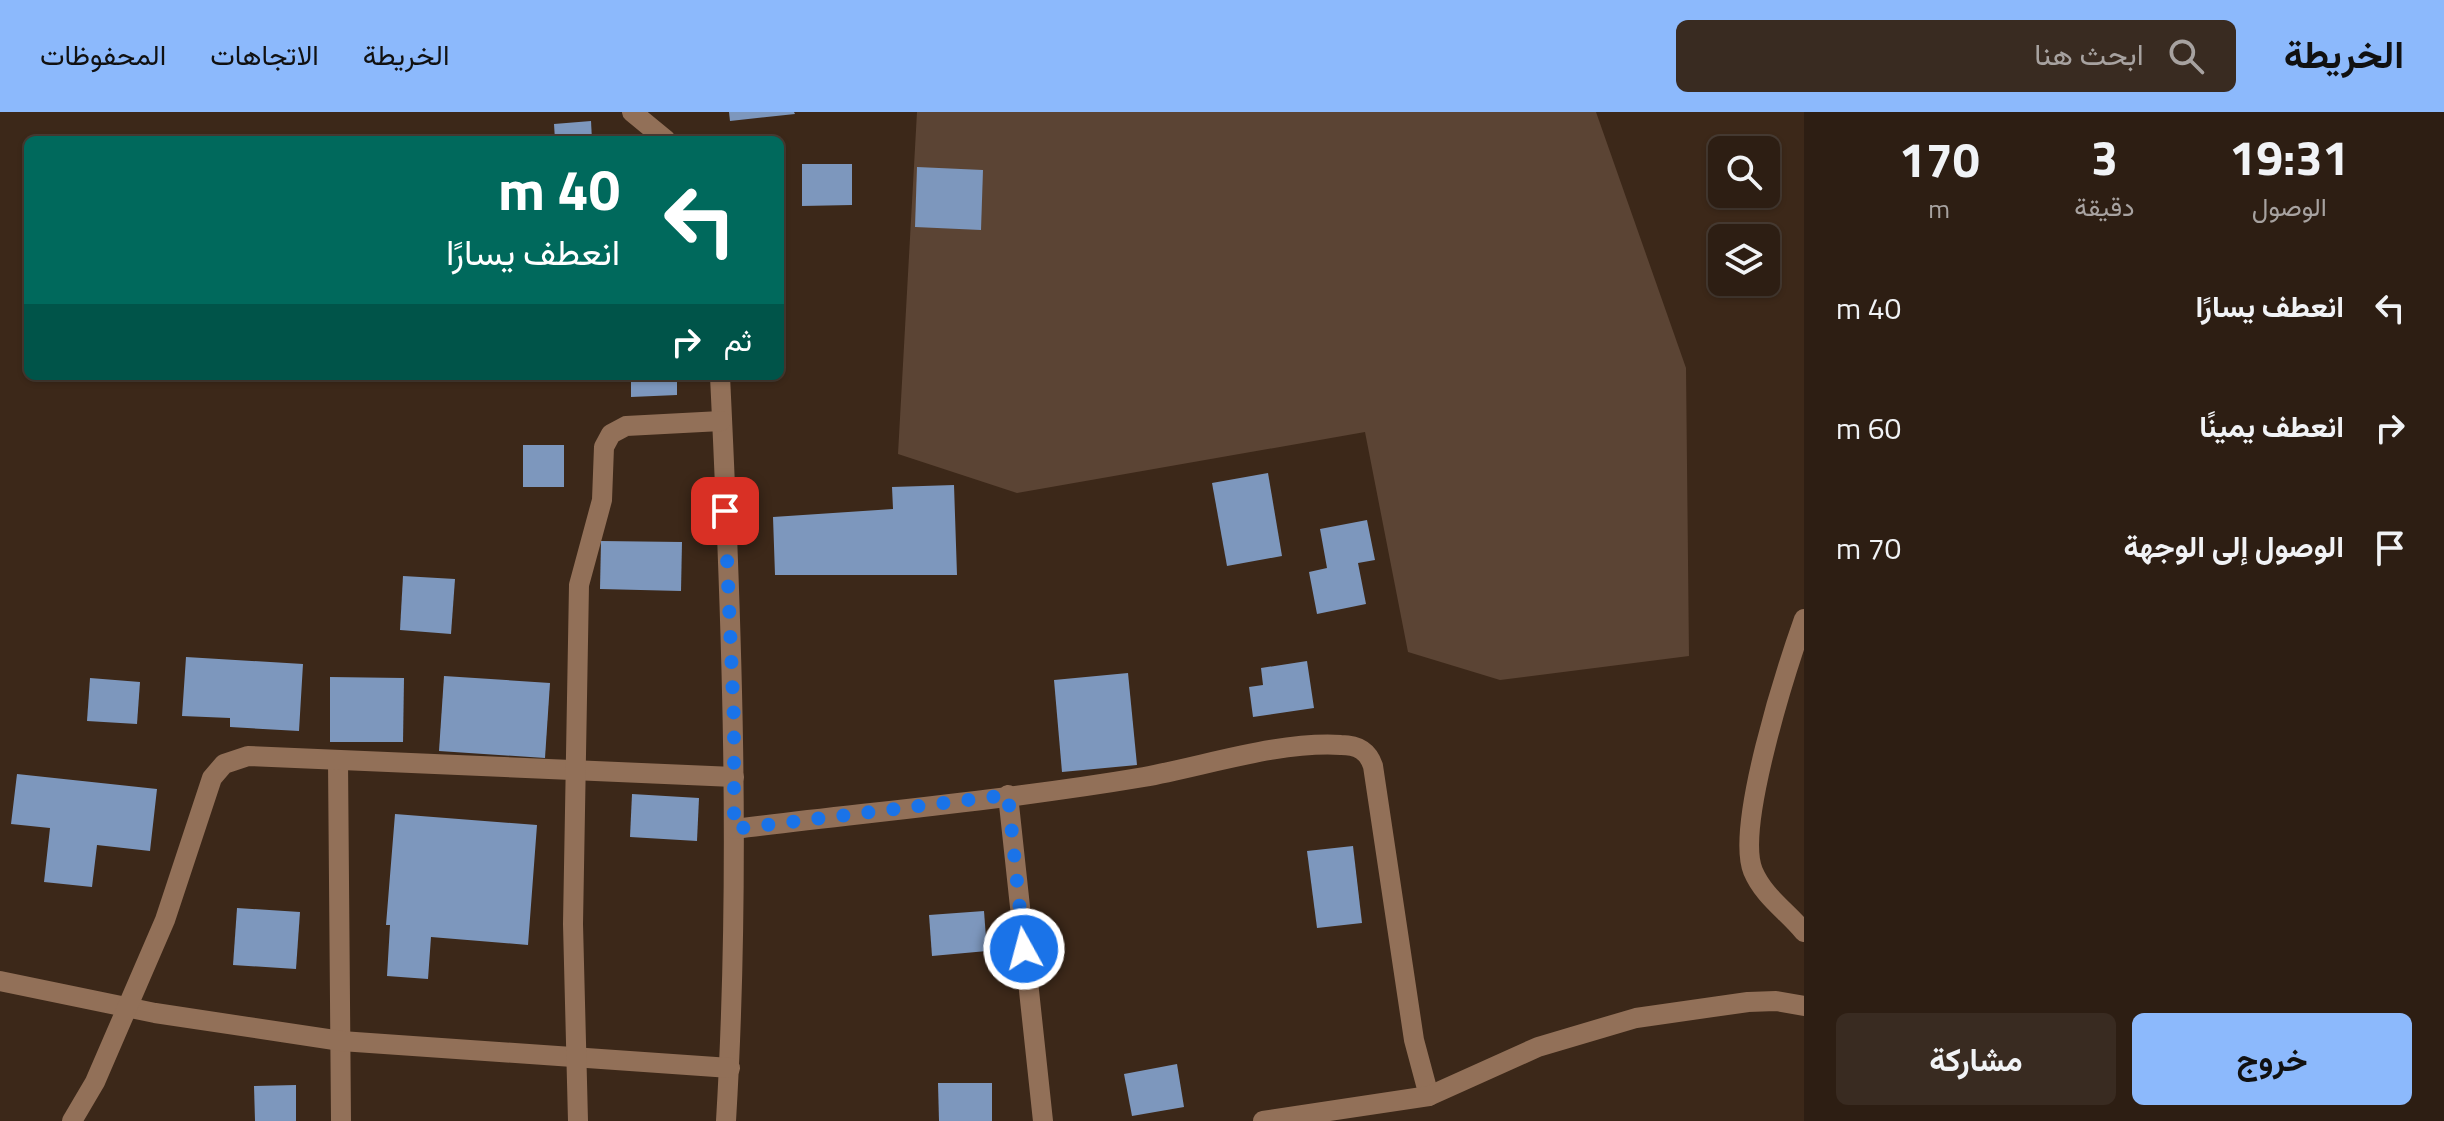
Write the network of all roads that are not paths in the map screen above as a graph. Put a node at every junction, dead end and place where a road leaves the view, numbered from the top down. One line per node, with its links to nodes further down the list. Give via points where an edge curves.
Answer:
1 (632, 112): 2 (street)
2 (661, 136)
3 (720, 380): 4 (street)
4 (721, 421): 7 (street, via 626,426 611,434 604,447 602,500 579,585); 8 (street)
5 (1804, 619): 11 (street, via 1755,797 1749,854 1764,892)
6 (338, 761): 7 (street); 13 (street, via 248,756 224,764 212,778 165,920); 15 (street)
7 (576, 772): 8 (street); 16 (street, via 573,924)
8 (734, 777): 10 (street)
9 (1008, 795): 10 (street); 18 (street, via 1143,777 1300,747 1360,748 1373,766 1414,1040); 23 (street)
10 (734, 829): 17 (street)
11 (1804, 932)
12 (0, 981): 13 (street)
13 (125, 1005): 15 (street); 19 (street, via 95,1082)
14 (1804, 1006): 18 (street, via 1748,1002 1636,1018 1538,1047)
15 (341, 1041): 16 (street); 20 (street)
16 (579, 1059): 17 (street); 21 (street)
17 (730, 1068): 22 (street)
18 (1429, 1096): 24 (street)
19 (72, 1121)
20 (341, 1121)
21 (578, 1121)
22 (726, 1121)
23 (1043, 1121)
24 (1263, 1121)

